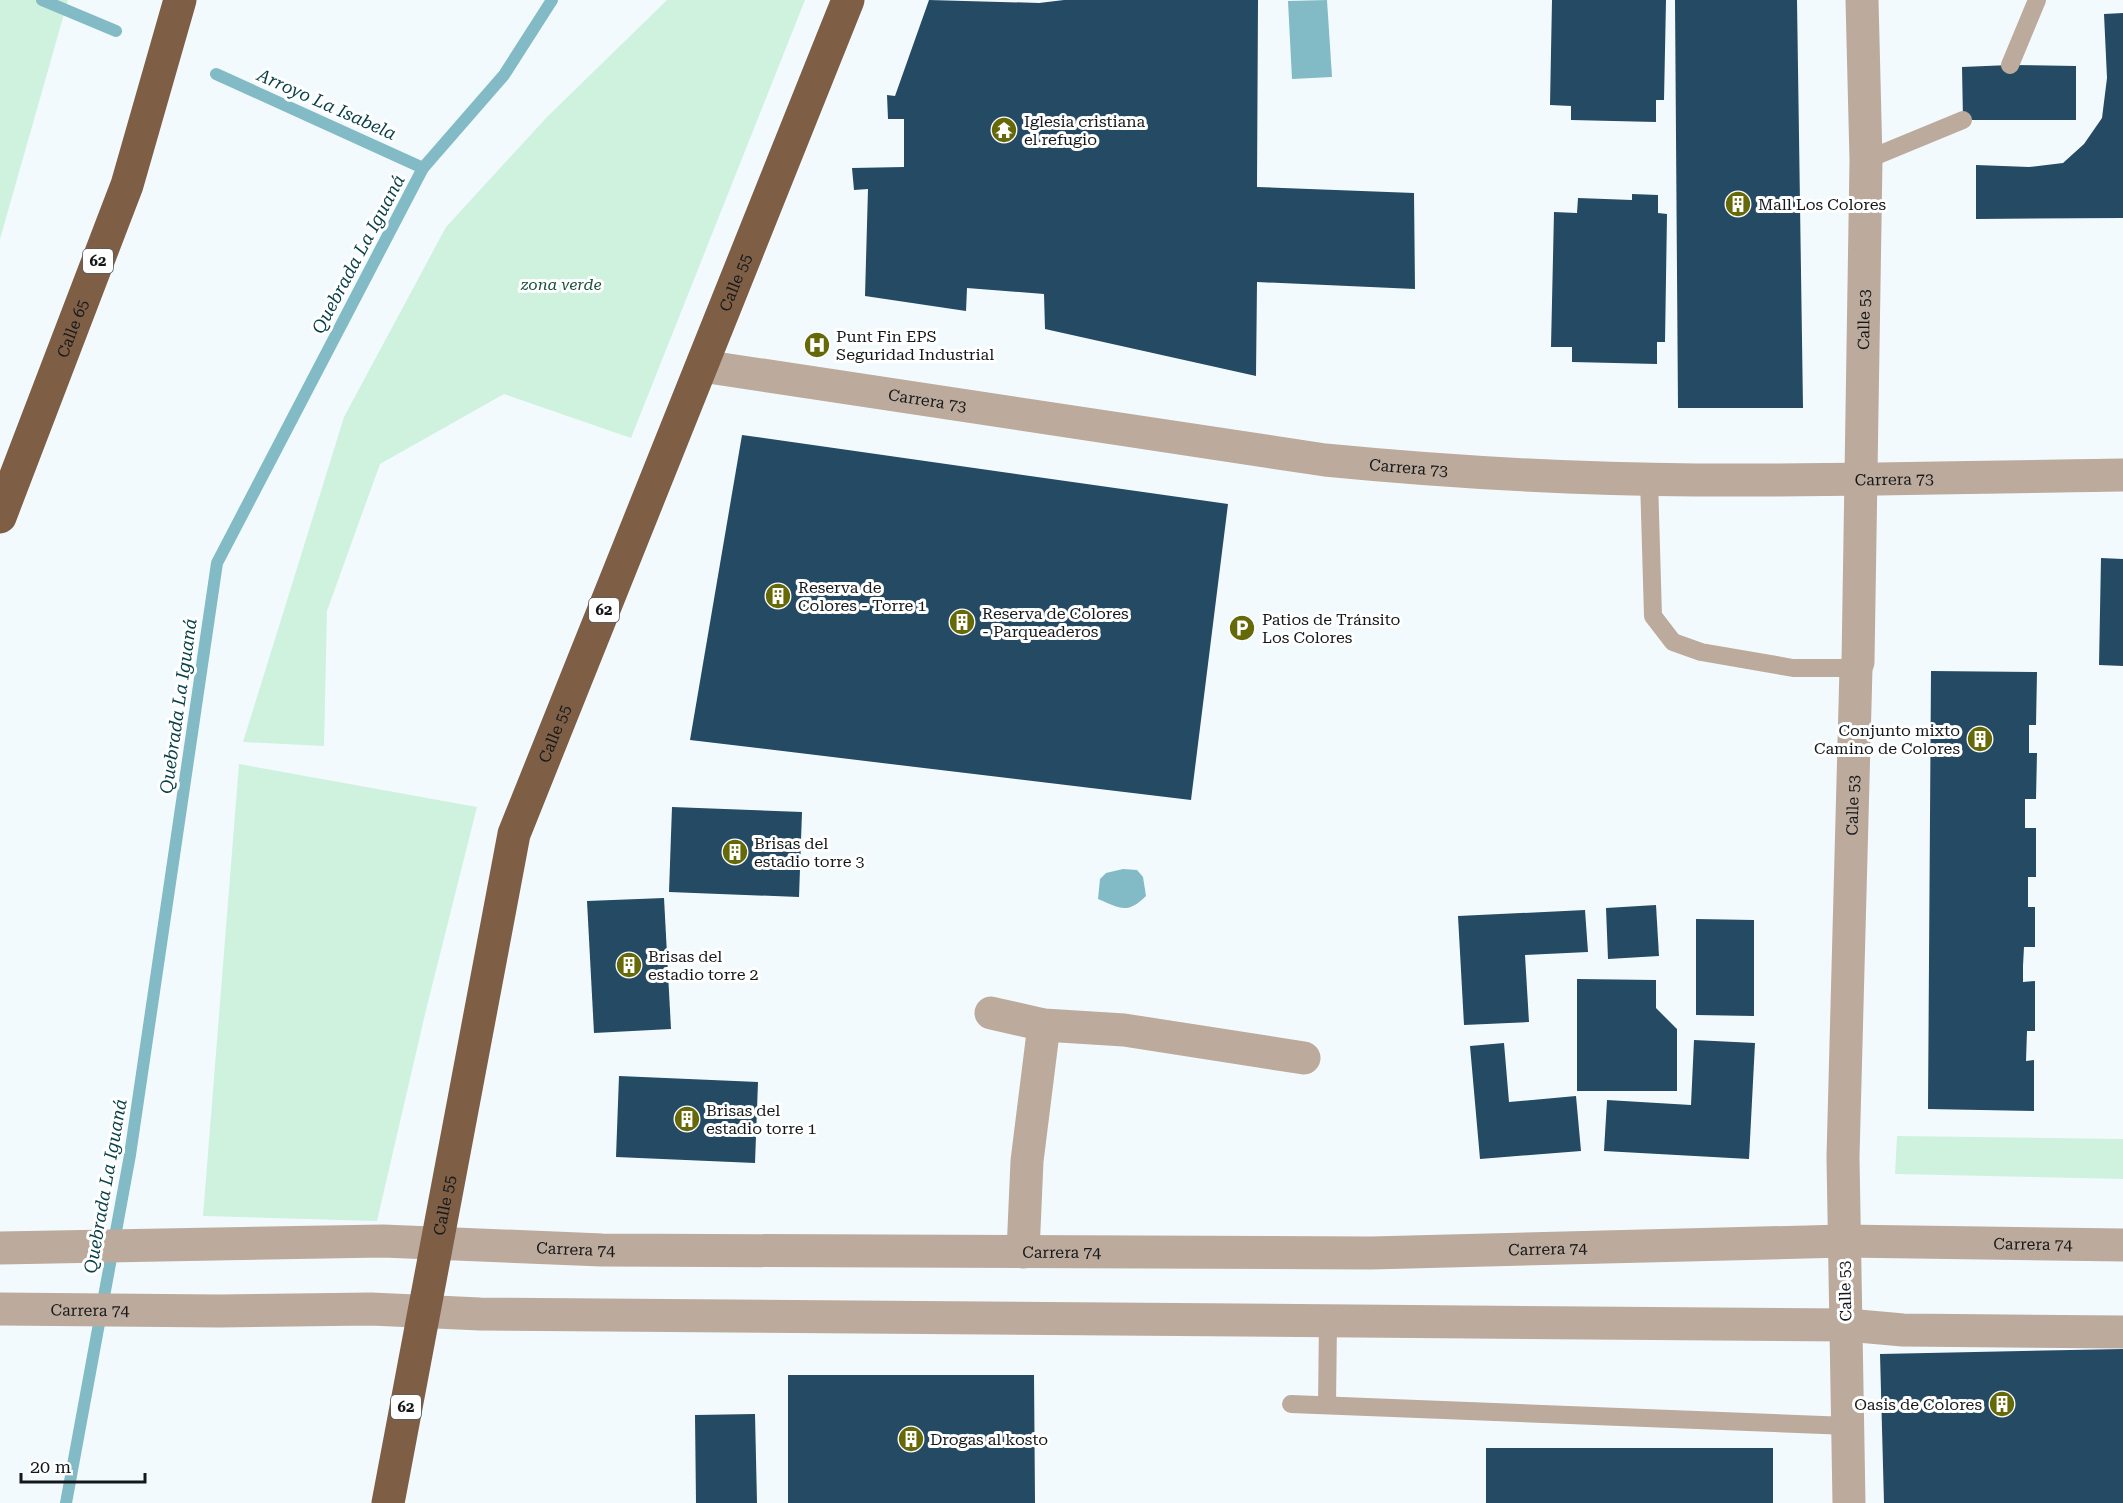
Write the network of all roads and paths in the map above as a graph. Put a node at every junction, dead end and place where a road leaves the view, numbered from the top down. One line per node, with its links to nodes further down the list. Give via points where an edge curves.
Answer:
1 (180, 0): 12 (highway, Calle 65 / 62, via 127,185)
2 (848, 0): 8 (highway, Calle 55 / 62)
3 (1862, 0): 7 (street, Calle 53)
4 (2037, 0): 5 (lane)
5 (2010, 65)
6 (1963, 120): 7 (lane)
7 (1866, 160): 11 (street, Calle 53)
8 (702, 366): 10 (street, Carrera 73, via 1325,460 1427,470); 18 (highway, Calle 55 / 62, via 514,834)
9 (2123, 475): 11 (street, Carrera 73)
10 (1649, 479): 11 (street, Carrera 73); 13 (lane, via 1653,616 1673,642 1701,652 1793,668)
11 (1861, 479): 13 (street, Calle 53)
12 (0, 518)
13 (1856, 668): 17 (street, Calle 53)
14 (991, 1012): 15 (street)
15 (1044, 1025): 16 (street, via 1124,1030); 21 (street, via 1027,1161)
16 (1304, 1058)
17 (1844, 1241): 19 (street, Carrera 74); 21 (street, Carrera 74, via 1371,1253); 25 (street, Calle 53)
18 (437, 1243): 20 (street, Carrera 74); 21 (street, Carrera 74, via 602,1250); 23 (highway, Calle 55 / 62)
19 (2123, 1245)
20 (0, 1248)
21 (1023, 1252)
22 (0, 1309): 23 (street, Carrera 74)
23 (424, 1312): 24 (street, Carrera 74); 30 (highway, Calle 55 / 62)
24 (1328, 1321): 25 (street, Carrera 74); 28 (lane)
25 (1847, 1325): 26 (street, Carrera 74, via 1903,1330); 29 (street, Calle 53)
26 (2123, 1332)
27 (1291, 1404): 28 (lane)
28 (1327, 1405): 29 (lane)
29 (1848, 1426): 31 (street, Calle 53)
30 (388, 1503)
31 (1849, 1503)

